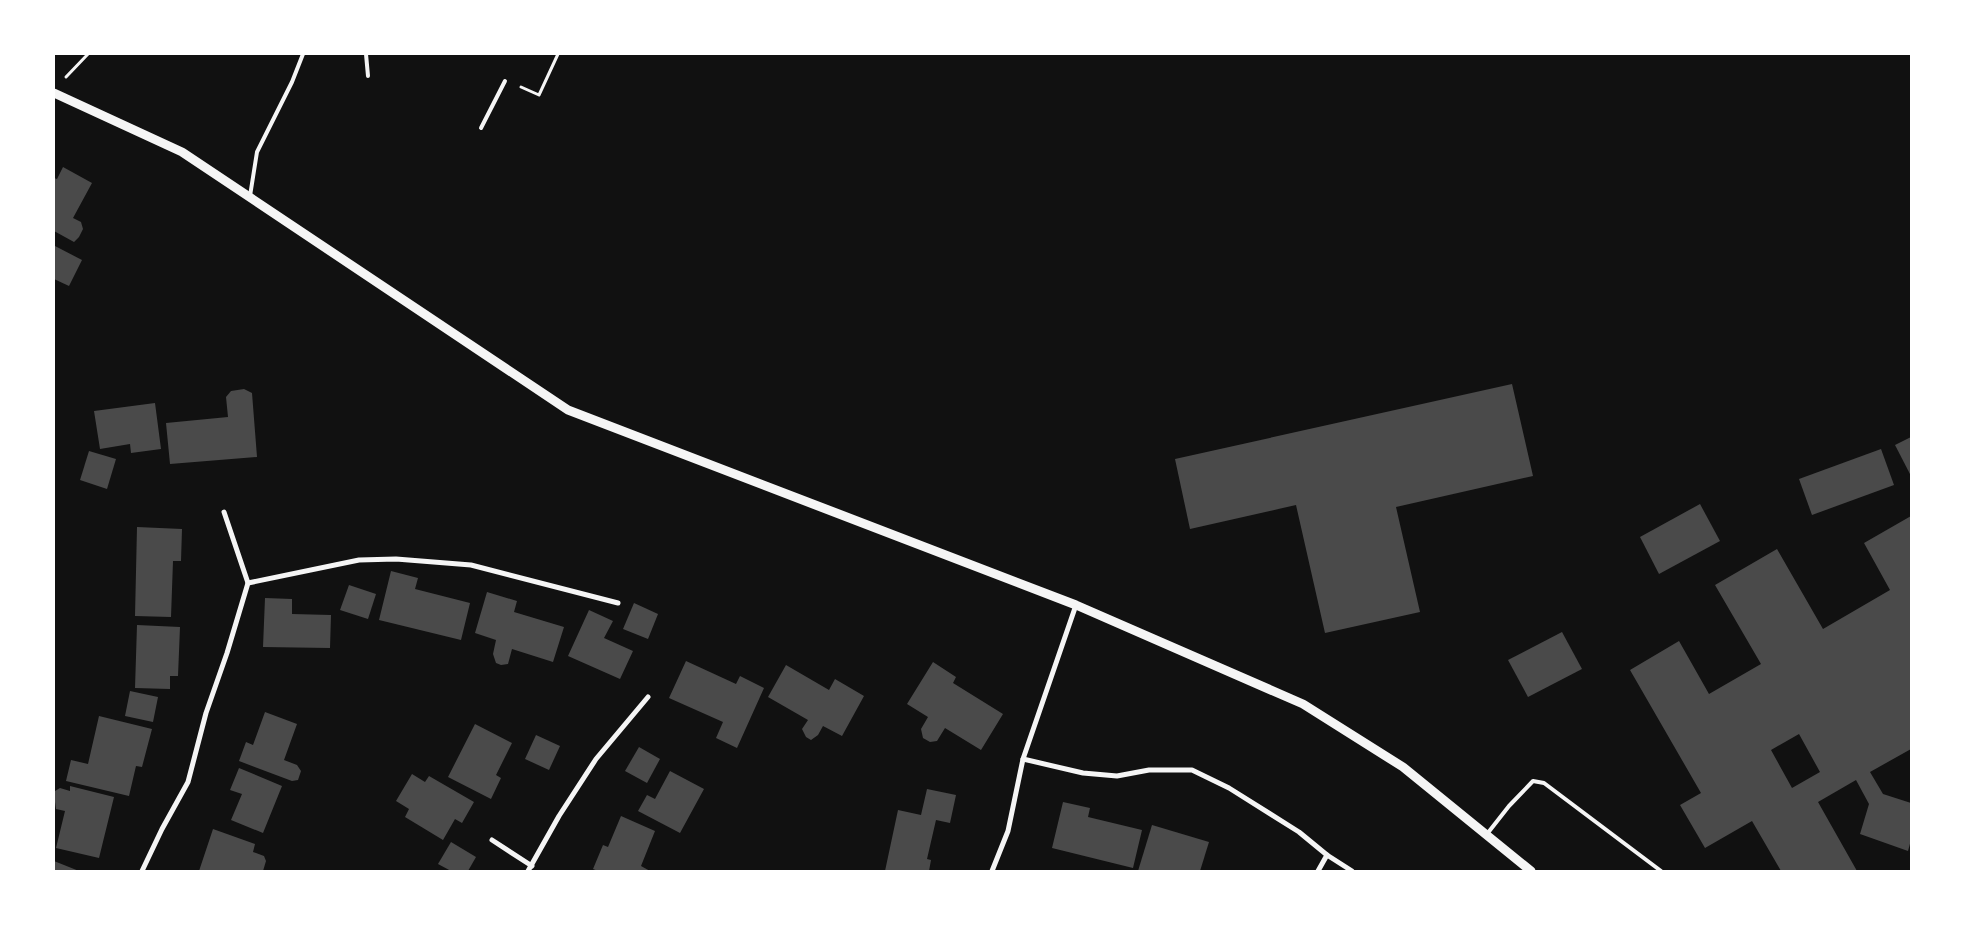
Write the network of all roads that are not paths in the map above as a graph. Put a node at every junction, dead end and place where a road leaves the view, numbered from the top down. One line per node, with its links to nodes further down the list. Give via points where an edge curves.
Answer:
1 (303, 54): 7 (lane, via 257,152)
2 (366, 54): 3 (lane)
3 (368, 76)
4 (505, 81): 6 (lane)
5 (54, 93): 7 (street, via 182,152)
6 (481, 128)
7 (250, 197): 11 (street, via 568,410)
8 (224, 512): 9 (street)
9 (248, 583): 10 (street, via 359,560 396,559 471,565); 18 (street, via 206,713 188,782)
10 (618, 603)
11 (1076, 604): 13 (street); 14 (street, via 1303,704 1403,767)
12 (648, 696): 17 (street, via 596,759)
13 (1023, 759): 16 (street, via 1083,773 1116,776 1149,770 1192,770 1299,832); 20 (street, via 1008,830)
14 (1486, 835): 23 (street); 24 (lane, via 1533,781 1544,783)
15 (492, 840): 17 (street)
16 (1327, 855): 21 (street); 22 (street)
17 (532, 866): 19 (street)
18 (142, 871)
19 (528, 871)
20 (992, 871)
21 (1318, 871)
22 (1352, 871)
23 (1531, 871)
24 (1660, 871)

